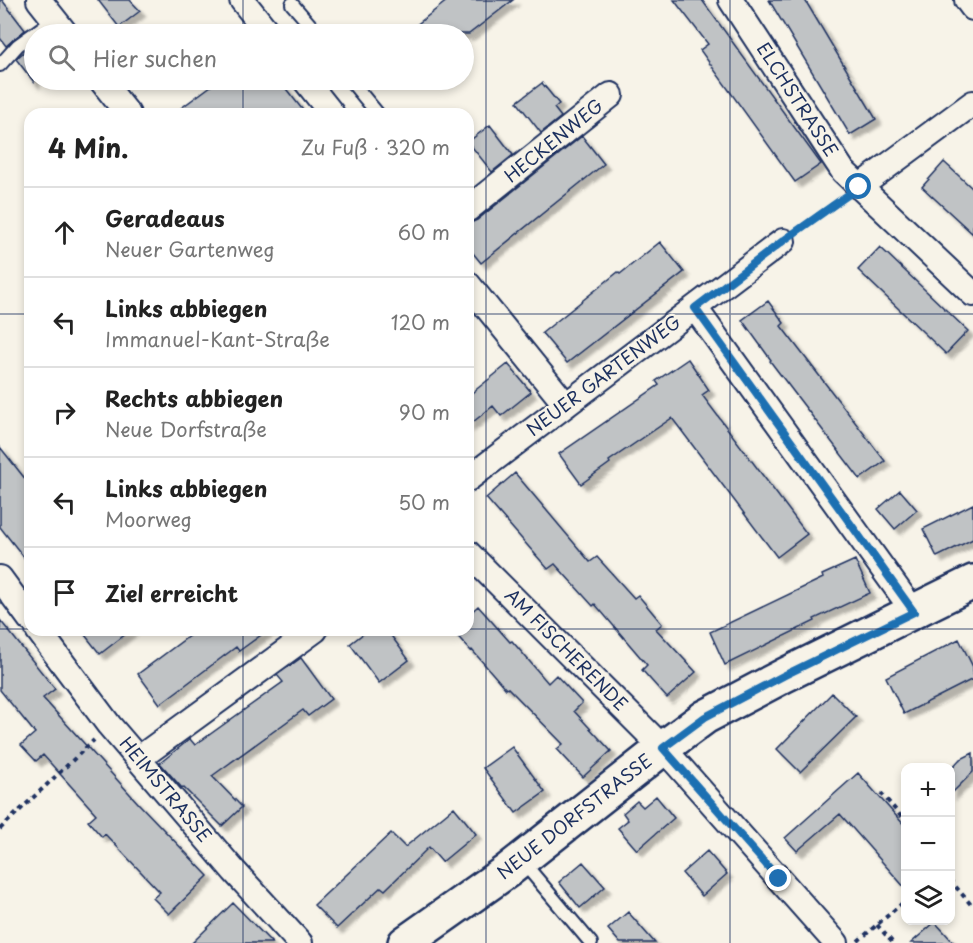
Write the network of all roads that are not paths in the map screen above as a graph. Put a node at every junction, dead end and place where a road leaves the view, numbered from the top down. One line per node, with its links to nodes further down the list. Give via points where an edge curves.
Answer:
1 (242, 0): 6 (street)
2 (731, 0): 18 (street, ELCHSTRASSE, via 843,171)
3 (967, 0): 5 (street)
4 (292, 4): 7 (lane)
5 (973, 8)
6 (261, 24)
7 (309, 24)
8 (24, 40): 9 (lane)
9 (0, 65)
10 (109, 90): 15 (street)
11 (313, 90): 16 (street)
12 (358, 90): 17 (lane)
13 (611, 95): 19 (street, HECKENWEG)
14 (973, 103): 18 (street)
15 (123, 108)
16 (327, 108)
17 (373, 108)
18 (859, 187): 22 (street, ELCHSTRASSE)
19 (474, 204)
20 (783, 241): 23 (street, NEUER GARTENWEG)
21 (474, 291): 24 (street)
22 (973, 294)
23 (695, 308): 24 (street, NEUER GARTENWEG); 30 (street)
24 (566, 405): 25 (street, NEUER GARTENWEG)
25 (474, 474)
26 (474, 559): 33 (street, AM FISCHERENDE)
27 (0, 578): 29 (street)
28 (973, 582): 30 (street, NEUE DORFSTRASSE)
29 (24, 611)
30 (914, 612): 33 (street, NEUE DORFSTRASSE, via 705,717)
31 (42, 636): 34 (street, HEIMSTRASSE)
32 (307, 636): 34 (street)
33 (663, 748): 35 (street, NEUE DORFSTRASSE); 39 (street, AM FISCHERENDE)
34 (138, 759): 36 (street, HEIMSTRASSE)
35 (521, 860): 37 (street, NEUE DORFSTRASSE); 38 (lane)
36 (300, 943)
37 (405, 943)
38 (591, 943)
39 (836, 943)

